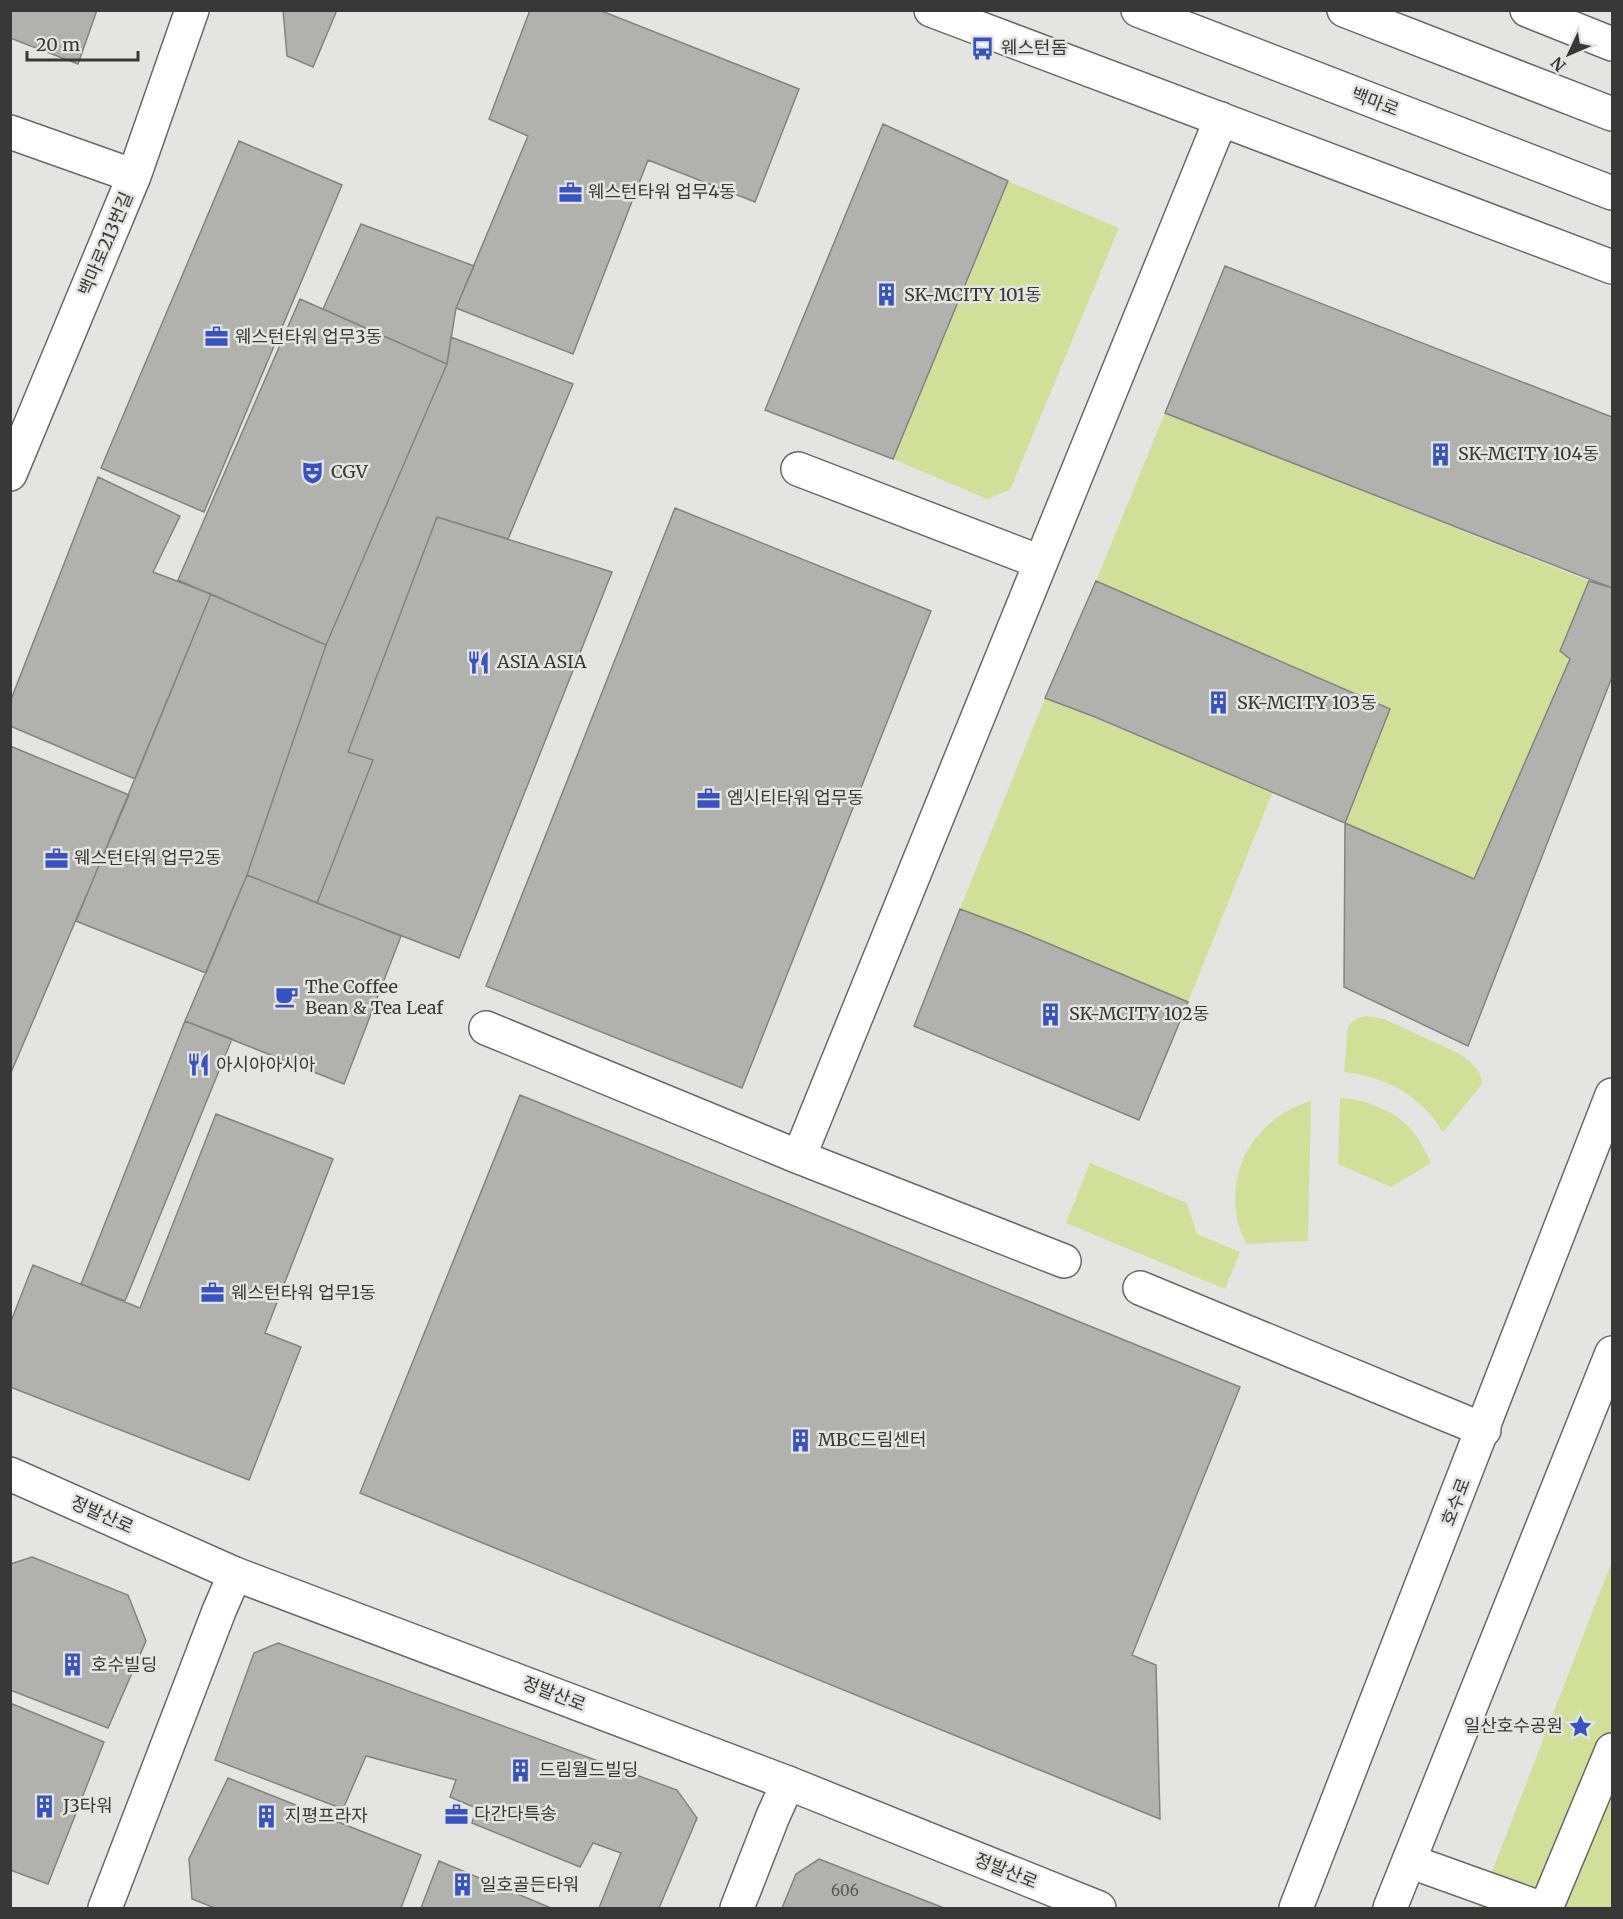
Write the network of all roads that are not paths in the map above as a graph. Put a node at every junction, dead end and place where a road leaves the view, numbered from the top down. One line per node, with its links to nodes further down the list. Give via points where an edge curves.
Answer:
1 (192, 10): 10 (main road, 백마로213번길)
2 (931, 10): 8 (main road)
3 (1138, 10): 11 (main road, 백마로)
4 (1344, 10): 7 (main road)
5 (1527, 10): 6 (main road)
6 (1612, 44)
7 (1612, 114)
8 (1221, 119): 12 (main road); 15 (main road)
9 (10, 132): 10 (main road)
10 (134, 176): 14 (main road, 백마로213번길)
11 (1612, 193)
12 (1612, 267)
13 (798, 469): 15 (main road)
14 (10, 474)
15 (1040, 562): 18 (main road)
16 (486, 1028): 18 (main road)
17 (1612, 1095): 22 (main road, 호수로)
18 (799, 1157): 19 (main road)
19 (1064, 1261)
20 (1140, 1288): 22 (main road)
21 (1612, 1353): 27 (main road)
22 (1484, 1430): 31 (main road, 호수로)
23 (10, 1474): 24 (main road, 정발산로)
24 (235, 1574): 26 (main road, 정발산로); 28 (main road)
25 (1612, 1750): 34 (main road)
26 (788, 1783): 29 (main road); 30 (main road, 정발산로)
27 (1409, 1861): 32 (main road); 33 (main road)
28 (105, 1908)
29 (737, 1908)
30 (1099, 1908)
31 (1296, 1908)
32 (1390, 1908)
33 (1540, 1908)
34 (1546, 1908)

